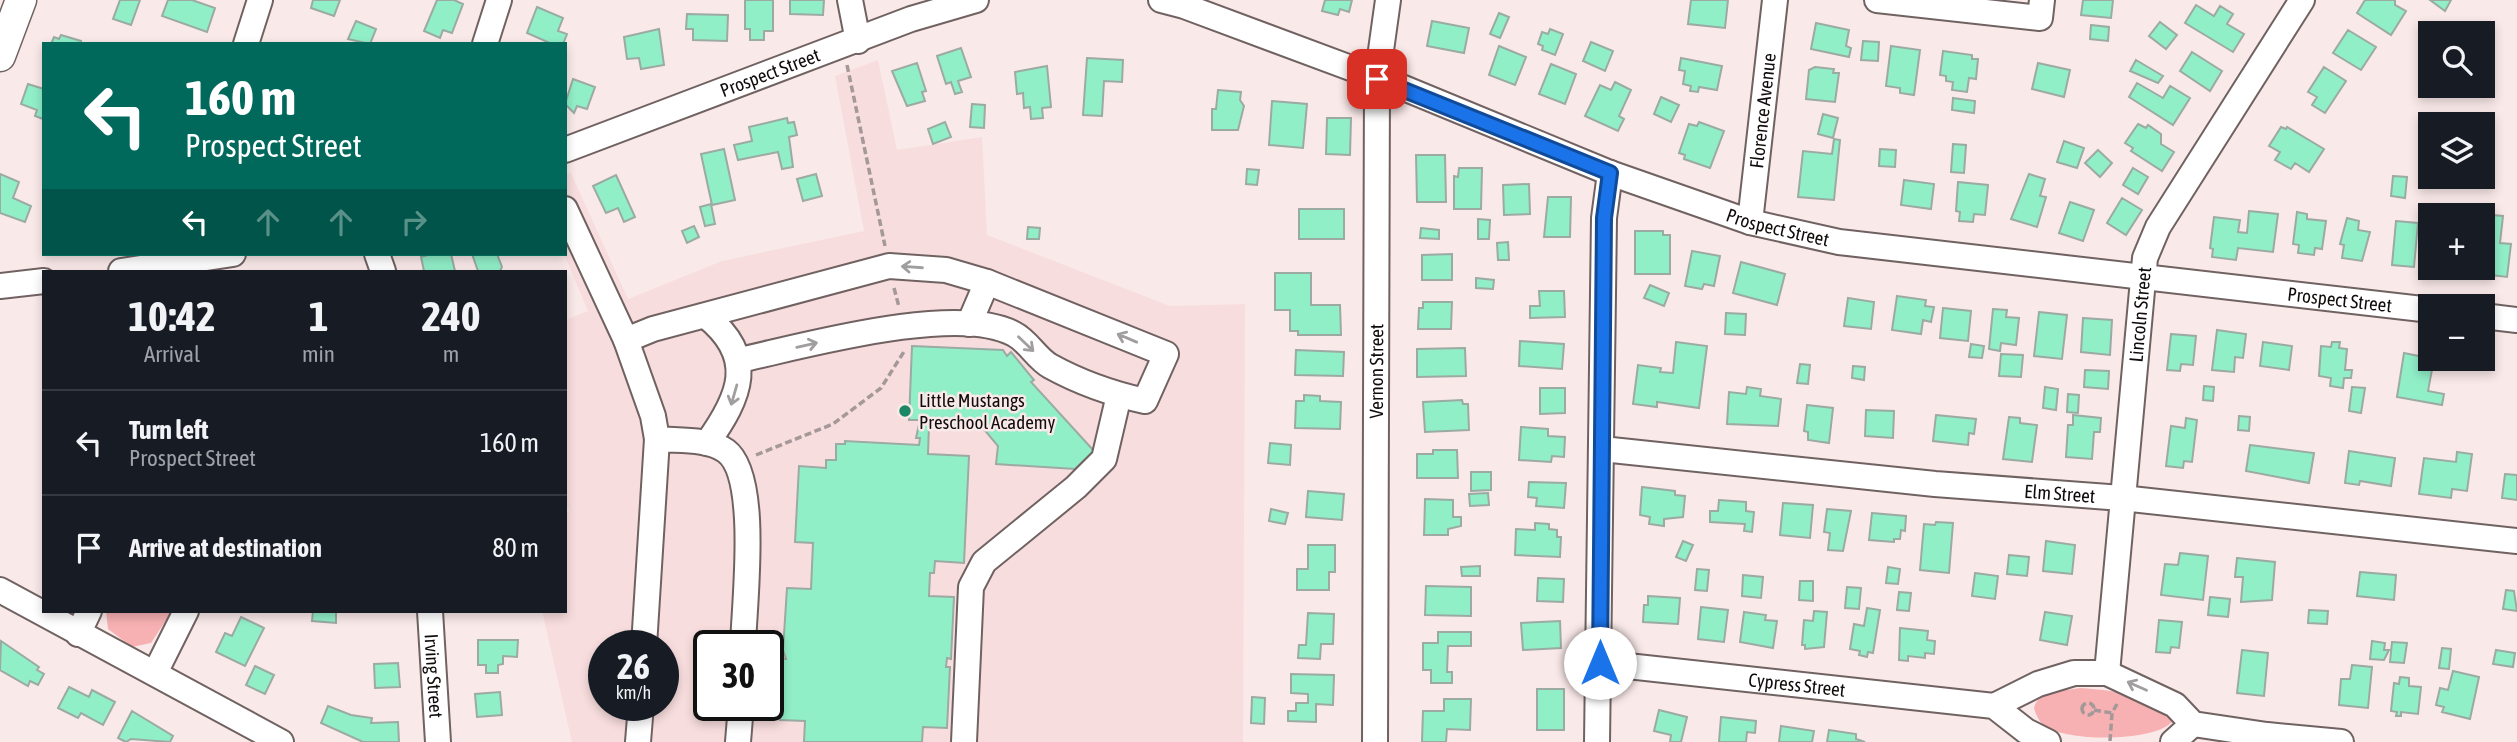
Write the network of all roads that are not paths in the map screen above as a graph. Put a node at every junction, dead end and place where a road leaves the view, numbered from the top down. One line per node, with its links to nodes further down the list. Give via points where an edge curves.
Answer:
1 (21, 0): 15 (main road)
2 (260, 0): 13 (street)
3 (499, 0): 14 (street)
4 (850, 0): 12 (street)
5 (976, 0): 12 (street, Prospect Street)
6 (1161, 0): 16 (street, Prospect Street)
7 (1388, 0): 16 (street, Vernon Street)
8 (1775, 0): 20 (street, Florence Avenue)
9 (1877, 0): 11 (street)
10 (2302, 0): 24 (street, Lincoln Street, via 2158,227)
11 (2041, 9)
12 (858, 41): 17 (street, Prospect Street)
13 (247, 42)
14 (486, 42)
15 (0, 56)
16 (1377, 79): 18 (street, Prospect Street); 60 (street, Vernon Street)
17 (567, 149)
18 (1610, 173): 20 (street, Prospect Street); 38 (street, via 1604,218)
19 (567, 213): 33 (street)
20 (1750, 222): 24 (street, Prospect Street, via 1839,242)
21 (209, 256): 22 (street)
22 (173, 259): 23 (street)
23 (125, 270)
24 (2142, 277): 28 (street, Prospect Street); 39 (street, Lincoln Street)
25 (42, 281): 27 (street)
26 (987, 282): 29 (street, one-way to 29, via 946,270 889,265); 32 (street); 35 (street, one-way to 26, via 1145,401 1166,354)
27 (0, 286)
28 (2418, 309)
29 (706, 316): 33 (street); 34 (street, via 722,329)
30 (2495, 317): 31 (street)
31 (2516, 320)
32 (969, 324): 34 (street, one-way to 32, via 876,329); 35 (street, one-way to 35, via 988,324 1016,334 1048,365)
33 (626, 340): 36 (street)
34 (740, 360): 37 (street, one-way to 37, via 741,373 729,414)
35 (1119, 395): 59 (street, via 1104,459 984,562 976,575 971,587)
36 (657, 439): 37 (street); 45 (street)
37 (707, 443): 46 (street, via 726,451 740,469 747,496)
38 (1602, 449): 39 (street, Elm Street, via 1935,484); 48 (street)
39 (2122, 498): 40 (street, Elm Street); 50 (street, Lincoln Street)
40 (2517, 541)
41 (0, 590): 47 (street)
42 (88, 613): 47 (street)
43 (185, 613): 49 (street)
44 (430, 613): 56 (street, Irving Street)
45 (645, 630)
46 (743, 630)
47 (78, 634): 49 (street)
48 (1600, 663): 51 (street, Cypress Street); 61 (street)
49 (155, 673): 55 (street)
50 (2107, 673): 51 (street, via 2074,673 2038,684); 54 (street, one-way to 50, via 2175,705)
51 (1994, 706): 62 (street)
52 (639, 721): 57 (street)
53 (740, 721): 58 (street)
54 (2193, 724): 63 (street); 64 (street)
55 (281, 742)
56 (438, 742)
57 (638, 742)
58 (738, 742)
59 (964, 742)
60 (1375, 742)
61 (1597, 742)
62 (2048, 742)
63 (2172, 742)
64 (2341, 742)

